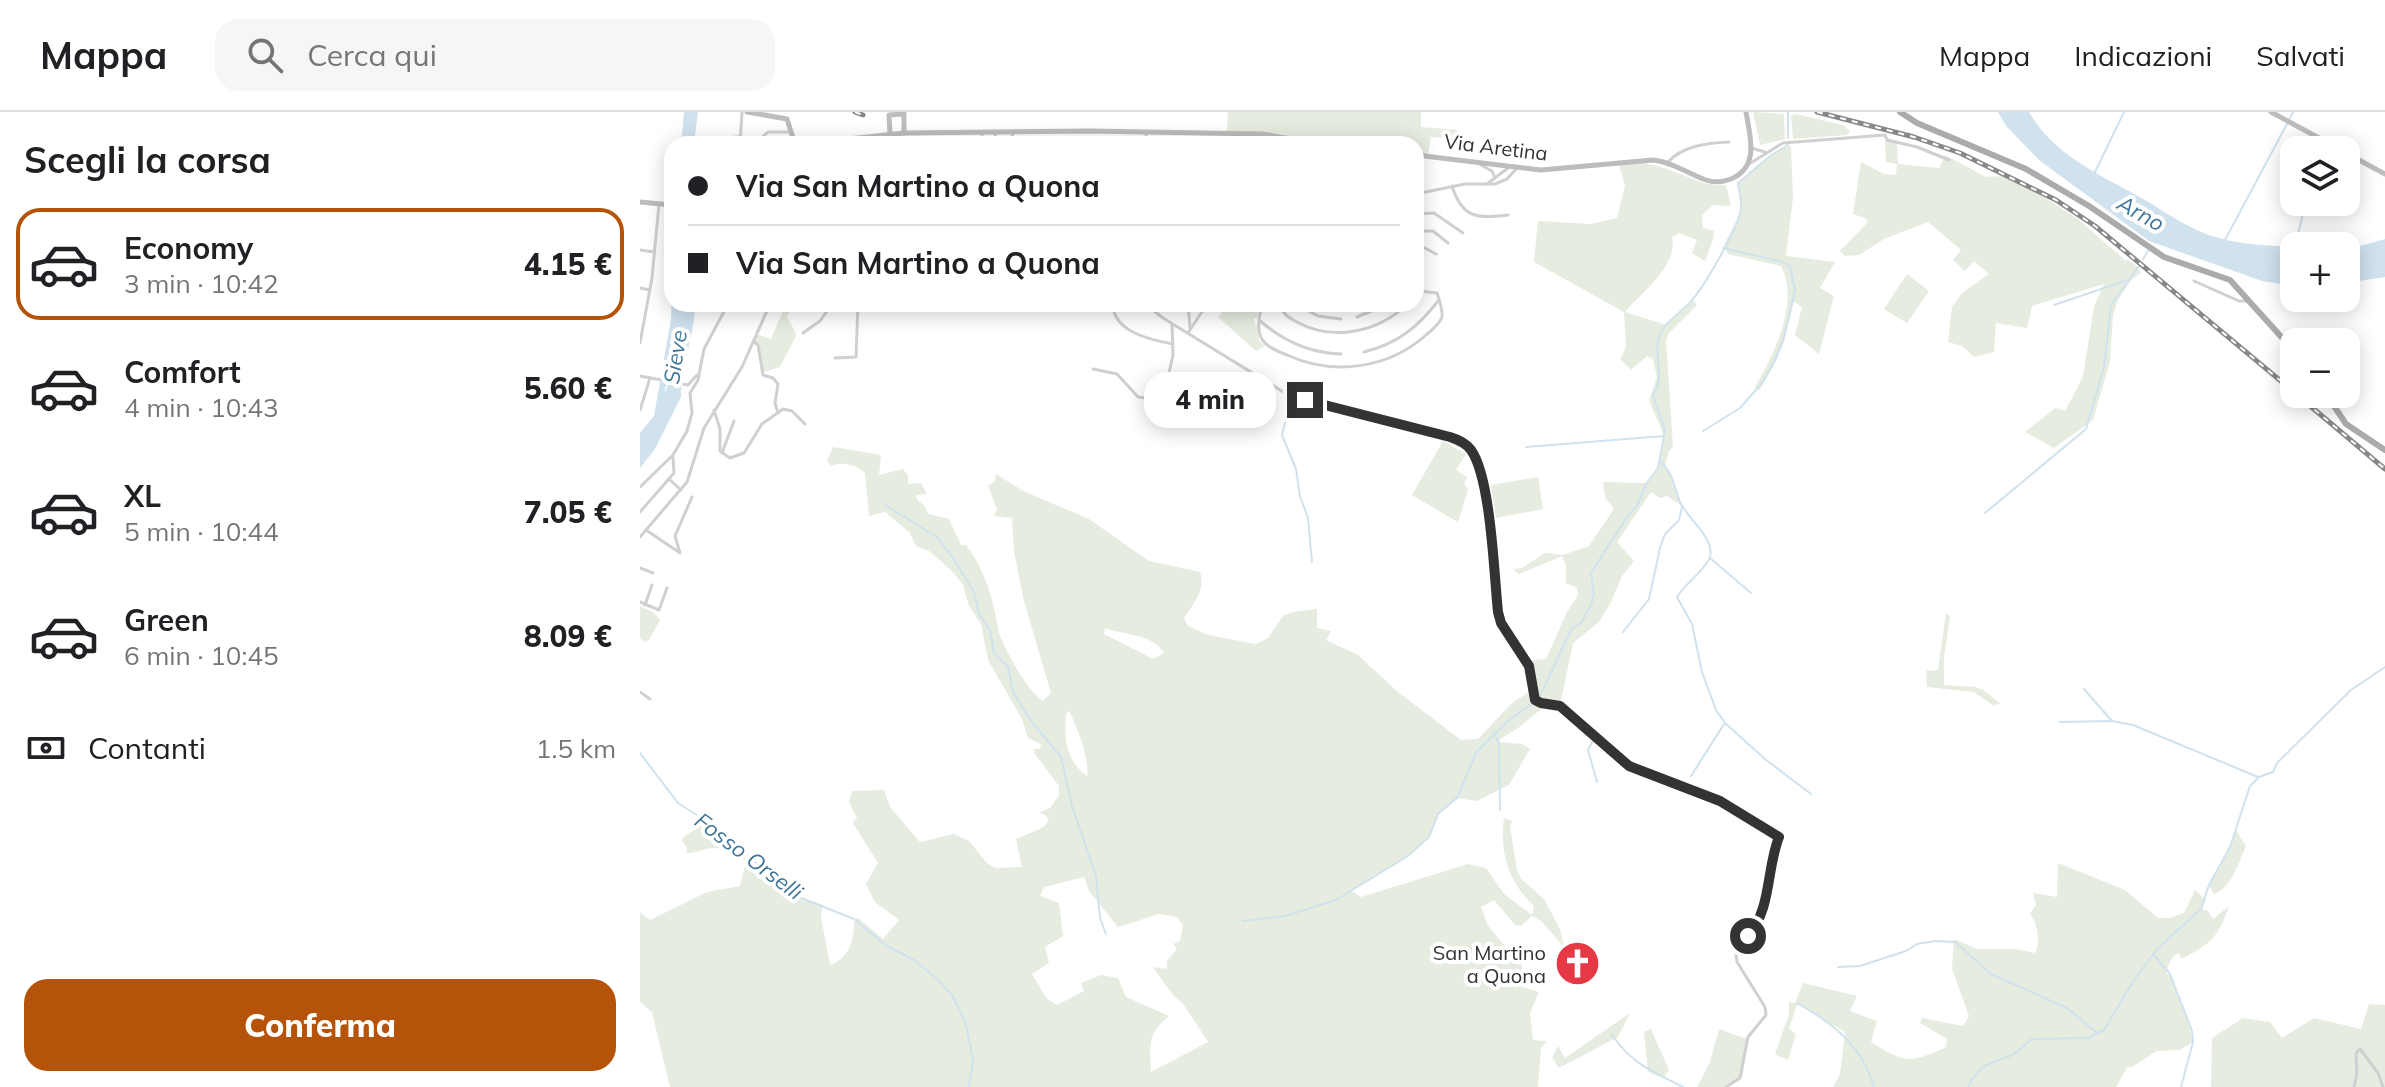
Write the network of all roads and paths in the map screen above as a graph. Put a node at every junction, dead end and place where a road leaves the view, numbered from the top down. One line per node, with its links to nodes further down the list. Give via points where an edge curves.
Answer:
1 (1746, 112): 23 (street)
2 (1900, 112): 55 (main road, via 2017,165 2164,257 2230,280)
3 (2271, 112): 21 (street)
4 (745, 113): 5 (street, via 787,119); 12 (street)
5 (791, 132): 13 (street); 14 (street)
6 (1146, 132): 10 (street); 19 (street); 20 (street)
7 (904, 133): 8 (street); 11 (street); 11 (street, via 904,114 889,115)
8 (982, 133): 9 (street); 16 (street)
9 (996, 133): 10 (street); 17 (street)
10 (1013, 133): 18 (street)
11 (888, 134): 15 (street)
12 (740, 136)
13 (764, 136)
14 (792, 136)
15 (872, 136)
16 (982, 136)
17 (995, 136)
18 (1012, 136)
19 (1146, 136)
20 (1274, 136)
21 (2316, 136)
22 (1729, 142): 30 (street, Via Aretina, via 1679,152)
23 (1751, 148): 24 (street); 26 (street)
24 (1765, 152): 27 (street, Via Aretina); 28 (street, Via Aretina, via 1791,141 1885,135)
25 (1424, 156): 31 (street, Via Aretina)
26 (1751, 156): 27 (street); 32 (street)
27 (1759, 157): 32 (street, Via Aretina)
28 (1949, 160)
29 (2360, 160): 34 (street)
30 (1667, 163): 32 (street, Via Aretina, via 1715,182 1733,178); 33 (street, Via Aretina)
31 (1481, 165): 33 (street, Via Aretina); 35 (street)
32 (1746, 167)
33 (1511, 169): 35 (street); 36 (street, via 1505,181)
34 (2385, 174)
35 (1495, 180): 36 (street)
36 (1487, 184): 37 (street)
37 (1452, 186): 38 (street); 43 (street, via 1459,204 1473,215)
38 (1424, 192)
39 (640, 202): 40 (street)
40 (661, 204): 41 (street); 49 (street)
41 (664, 204)
42 (1424, 214): 45 (street, via 1434,213)
43 (1508, 215)
44 (1424, 231): 46 (street, via 1433,231)
45 (1463, 233)
46 (1448, 243)
47 (1424, 247): 50 (street)
48 (640, 250): 49 (street)
49 (654, 252): 53 (street)
50 (1436, 254)
51 (2194, 281): 55 (street)
52 (640, 288): 53 (street)
53 (650, 290): 75 (street)
54 (1424, 292): 56 (street, via 1435,291)
55 (2250, 301): 77 (main road)
56 (1440, 302): 72 (street, via 1441,318 1417,342 1388,359 1354,367 1320,366 1283,353 1262,340); 81 (street, via 1407,333)
57 (724, 312): 85 (street)
58 (767, 312): 78 (street)
59 (826, 312): 76 (street)
60 (858, 312): 83 (street, via 856,357)
61 (1113, 312): 80 (street, via 1119,323 1148,340)
62 (1156, 312): 73 (street)
63 (1188, 312): 74 (street)
64 (1201, 312): 74 (street)
65 (1260, 312): 72 (street)
66 (1284, 312): 69 (street, via 1304,326 1344,332 1383,323)
67 (1311, 312): 71 (street)
68 (1369, 312): 70 (street)
69 (1397, 312)
70 (1357, 317)
71 (1341, 319)
72 (1259, 320): 82 (street, via 1295,344)
73 (1172, 324): 74 (street); 80 (street)
74 (1188, 329): 112 (street, via 1285,393 1450,437 1469,447 1484,489 1498,612 1529,666 1535,700 1560,706 1629,766 1720,801 1779,837 1763,911 1736,955 1766,1015 1748,1037 1743,1074)
75 (641, 330): 79 (street)
76 (803, 333)
77 (2280, 335)
78 (755, 340): 90 (street); 91 (street, via 763,375 778,384)
79 (640, 343)
80 (1173, 344): 84 (street, via 1163,400 1138,397 1117,374)
81 (1364, 352)
82 (1341, 354)
83 (835, 358)
84 (1093, 369)
85 (697, 375): 87 (street, via 685,385); 96 (street, via 687,431)
86 (640, 376): 87 (street)
87 (652, 378): 89 (street)
88 (2335, 408): 94 (main road, via 2346,424)
89 (640, 410)
90 (714, 410): 95 (street); 99 (street)
91 (778, 413): 93 (street, via 787,409); 95 (street, via 762,424 744,453 730,458)
92 (734, 421): 95 (street)
93 (805, 424)
94 (2385, 450)
95 (722, 453)
96 (673, 455): 97 (street, via 675,469); 98 (street)
97 (669, 479): 99 (street); 101 (street)
98 (640, 487)
99 (681, 490): 102 (street)
100 (692, 497): 102 (street, via 675,536 680,553)
101 (641, 509)
102 (646, 530): 103 (street)
103 (640, 537)
104 (640, 568): 105 (street)
105 (653, 573)
106 (652, 585): 109 (street)
107 (667, 588): 109 (street, via 660,609)
108 (640, 602): 109 (street)
109 (645, 605)
110 (640, 692): 111 (street)
111 (650, 699)
112 (1726, 1087)
113 (2354, 1087): 114 (street, via 2360,1049)
114 (2383, 1087)

